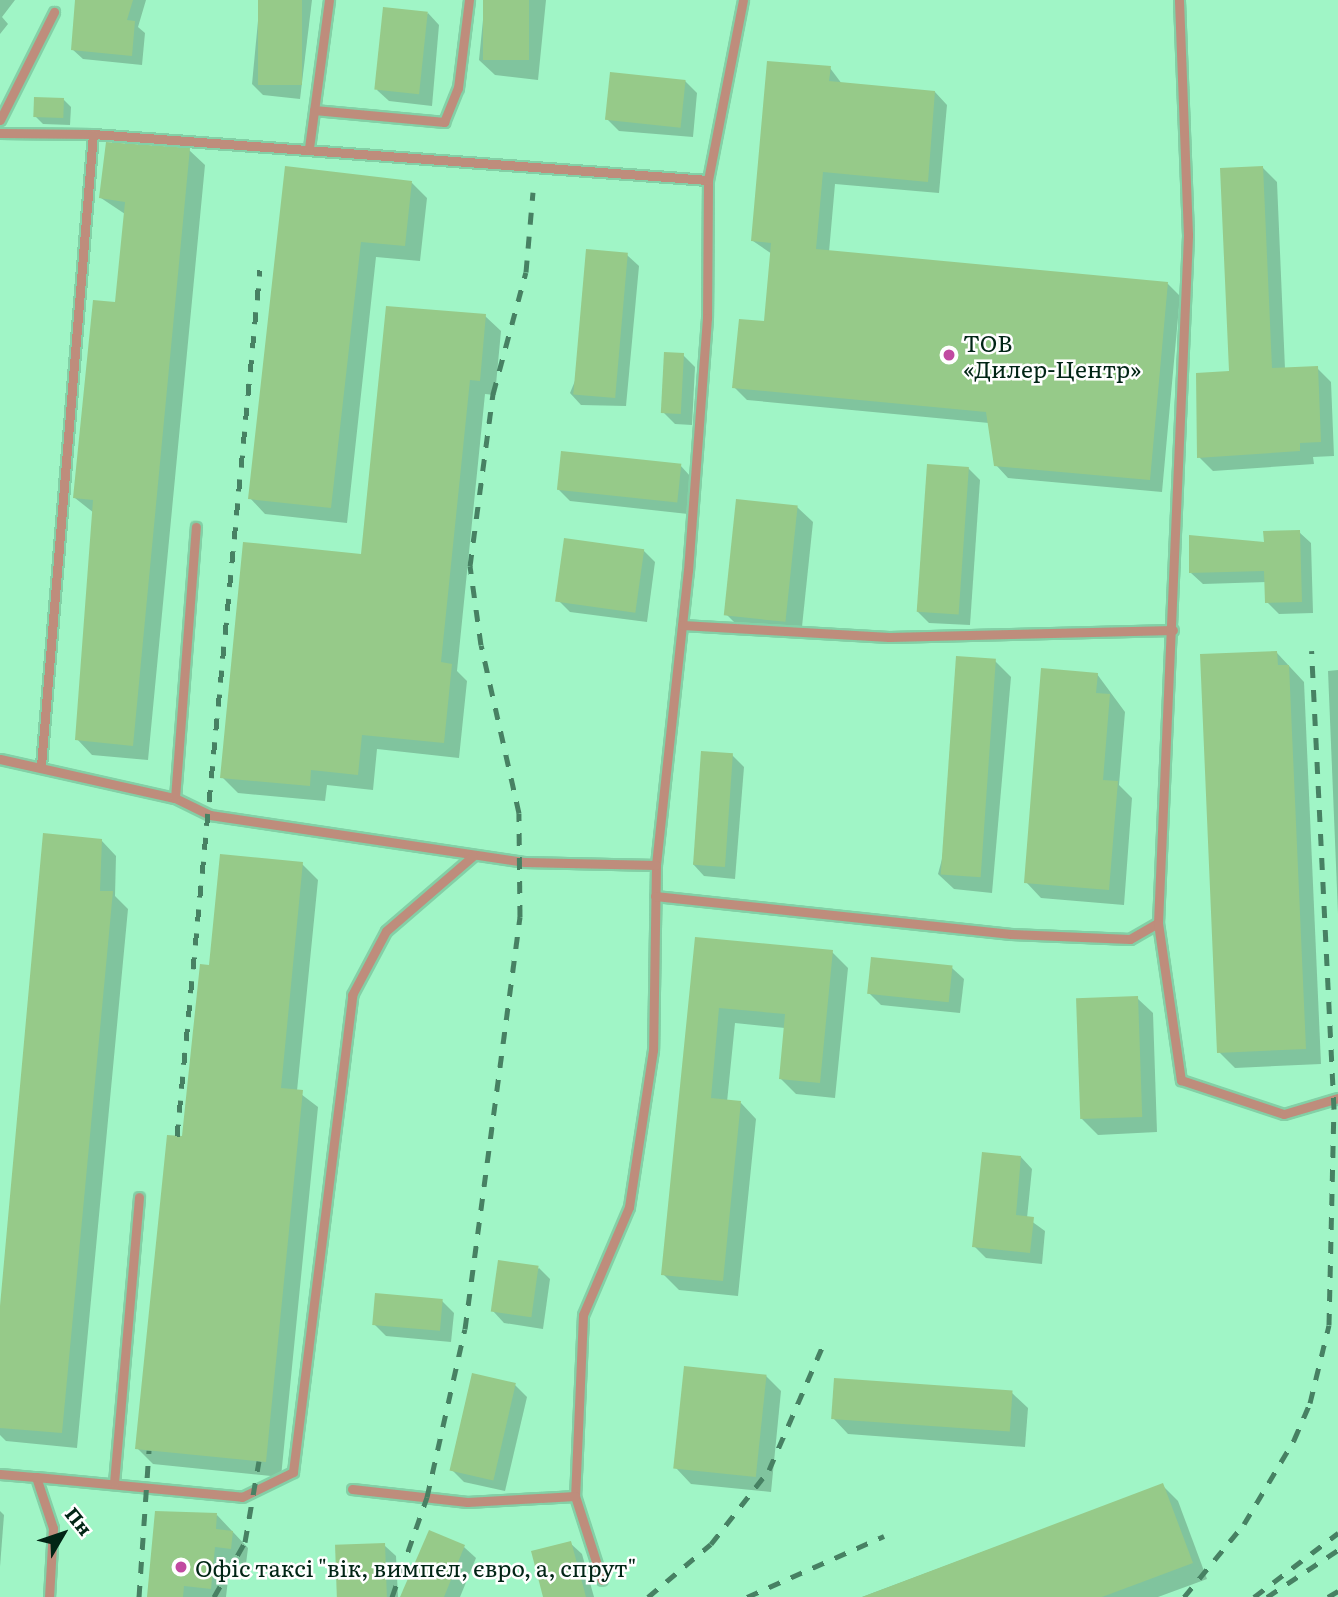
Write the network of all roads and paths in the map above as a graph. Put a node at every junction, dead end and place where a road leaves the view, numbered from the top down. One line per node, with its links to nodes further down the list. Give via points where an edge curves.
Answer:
1 (329, 0): 6 (lane)
2 (469, 0): 6 (lane, via 458,88 444,122)
3 (743, 0): 11 (lane)
4 (1179, 0): 14 (lane, via 1188,235)
5 (54, 12): 7 (lane)
6 (314, 110): 10 (lane)
7 (0, 120)
8 (0, 132): 9 (lane)
9 (93, 134): 10 (lane); 16 (lane)
10 (309, 148): 11 (lane)
11 (708, 180): 13 (lane, via 707,318)
12 (196, 527): 17 (lane)
13 (682, 625): 14 (lane, via 889,637); 19 (lane)
14 (1173, 630): 21 (lane)
15 (0, 759): 16 (lane)
16 (40, 766): 17 (lane)
17 (174, 798): 18 (lane, via 210,815)
18 (472, 856): 19 (lane); 26 (lane, via 386,932 352,995 293,1472 242,1497)
19 (656, 865): 20 (lane)
20 (655, 896): 21 (lane, via 1011,934 1130,939); 28 (lane, via 653,1051 629,1207 583,1315)
21 (1158, 923): 22 (lane, via 1181,1080 1284,1114)
22 (1338, 1098)
23 (139, 1197): 26 (lane)
24 (0, 1474): 25 (lane)
25 (36, 1477): 26 (lane); 30 (lane, via 53,1528)
26 (114, 1483)
27 (352, 1489): 28 (lane, via 467,1502)
28 (575, 1496): 29 (lane)
29 (602, 1580)
30 (49, 1597)

